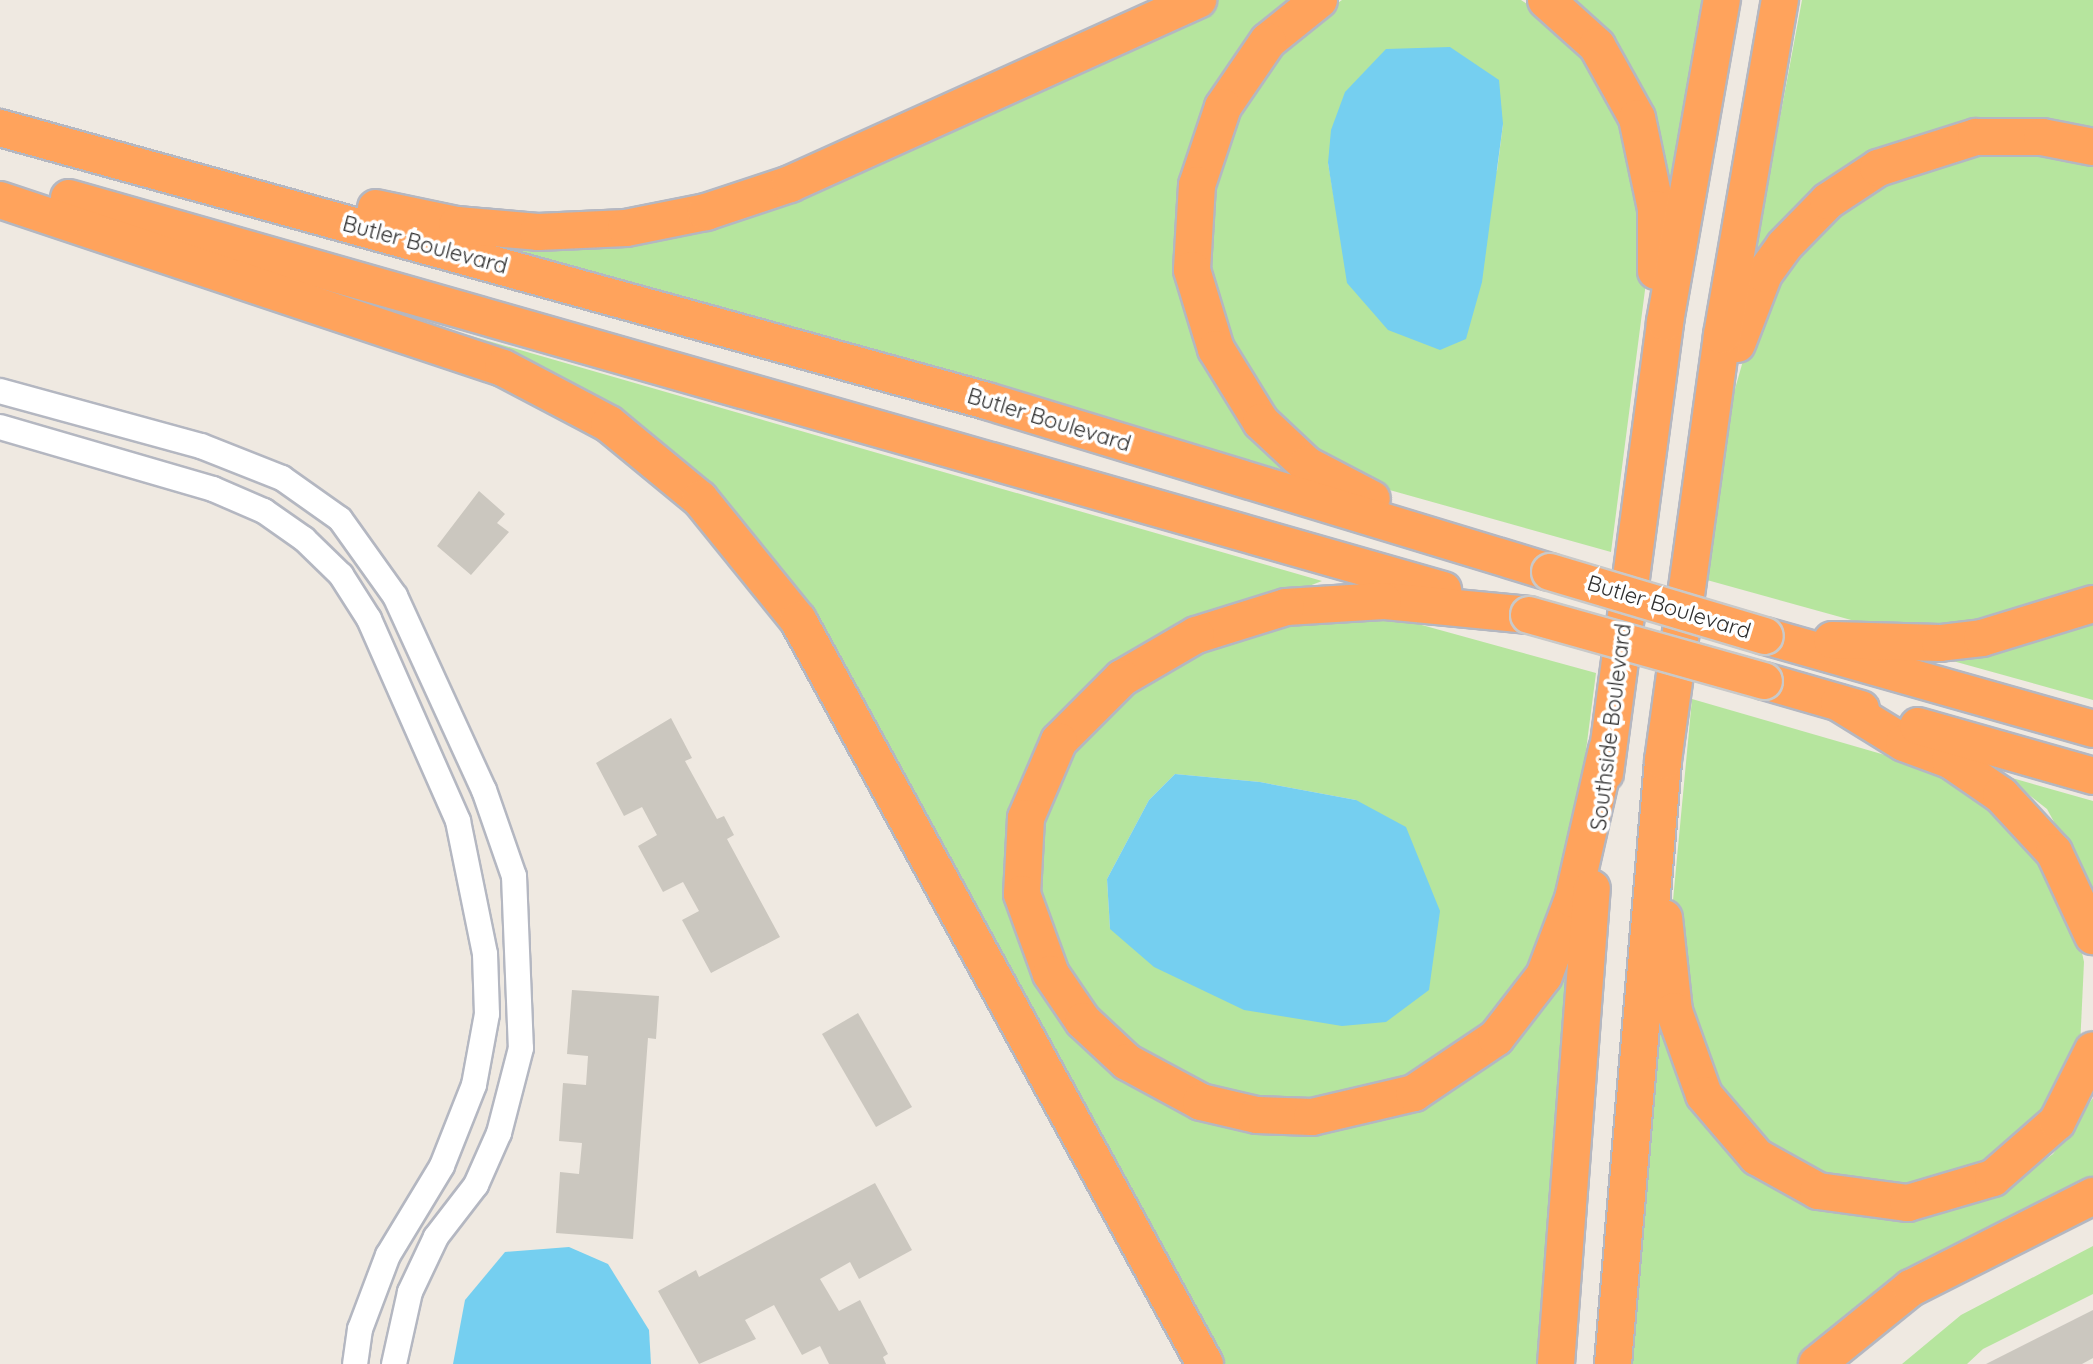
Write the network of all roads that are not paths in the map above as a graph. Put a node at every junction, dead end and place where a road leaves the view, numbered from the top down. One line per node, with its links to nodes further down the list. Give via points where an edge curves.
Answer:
1 (1198, 0): 6 (highway, via 790,184 706,212 626,228 538,232 457,225 163,151)
2 (1319, 0): 15 (highway, via 1259,52 1212,131 1193,213 1198,295 1228,375 1283,446 1333,481)
3 (1546, 0): 13 (highway, via 1597,46 1645,143 1656,246)
4 (1722, 0): 13 (highway, Southside Boulevard)
5 (1780, 0): 14 (highway)
6 (0, 118)
7 (0, 128): 15 (highway, Butler Boulevard, via 987,401)
8 (2093, 147): 14 (highway, via 2007,135 1942,143 1878,168 1828,201 1764,274 1736,346)
9 (0, 178): 17 (highway, Butler Boulevard)
10 (0, 200): 29 (highway, via 503,368 609,424 700,499 798,620)
11 (0, 391): 28 (street, via 201,446 282,478 340,519 395,596 484,790 514,876 521,1048 499,1133 476,1185 436,1237 410,1292)
12 (0, 427): 27 (street, via 213,489 264,511 304,539 341,575 369,619 458,821 485,954 487,1014 474,1085 442,1166 388,1255 360,1329)
13 (1643, 468): 21 (highway, Southside Boulevard)
14 (1700, 477): 22 (highway)
15 (1435, 537): 18 (highway, Butler Boulevard, bridge)
16 (2093, 604): 18 (highway, via 2024,629 1940,643)
17 (1529, 615): 19 (highway, Butler Boulevard, bridge); 21 (highway, via 1383,601 1286,607 1196,635 1122,678 1059,741 1026,818 1022,894 1051,974 1083,1021 1127,1062 1201,1102 1257,1115 1312,1117 1414,1093 1496,1038 1544,976 1573,899)
18 (1765, 636): 20 (highway, Butler Boulevard)
19 (1839, 703): 23 (highway, Butler Boulevard); 24 (highway, via 1904,743 1950,760 2001,795 2054,852)
20 (2093, 729)
21 (1607, 749): 30 (highway, Southside Boulevard)
22 (1663, 761): 25 (highway, via 1663,907 1674,1011 1704,1095 1738,1140 1776,1170 1818,1191 1887,1204 1974,1187 2012,1167 2050,1130 2080,1085); 31 (highway)
23 (2093, 776)
24 (2093, 936)
25 (2093, 1050)
26 (2093, 1196): 32 (highway, via 1911,1288)
27 (355, 1364)
28 (394, 1364)
29 (1205, 1364)
30 (1556, 1364)
31 (1613, 1364)
32 (1817, 1364)

